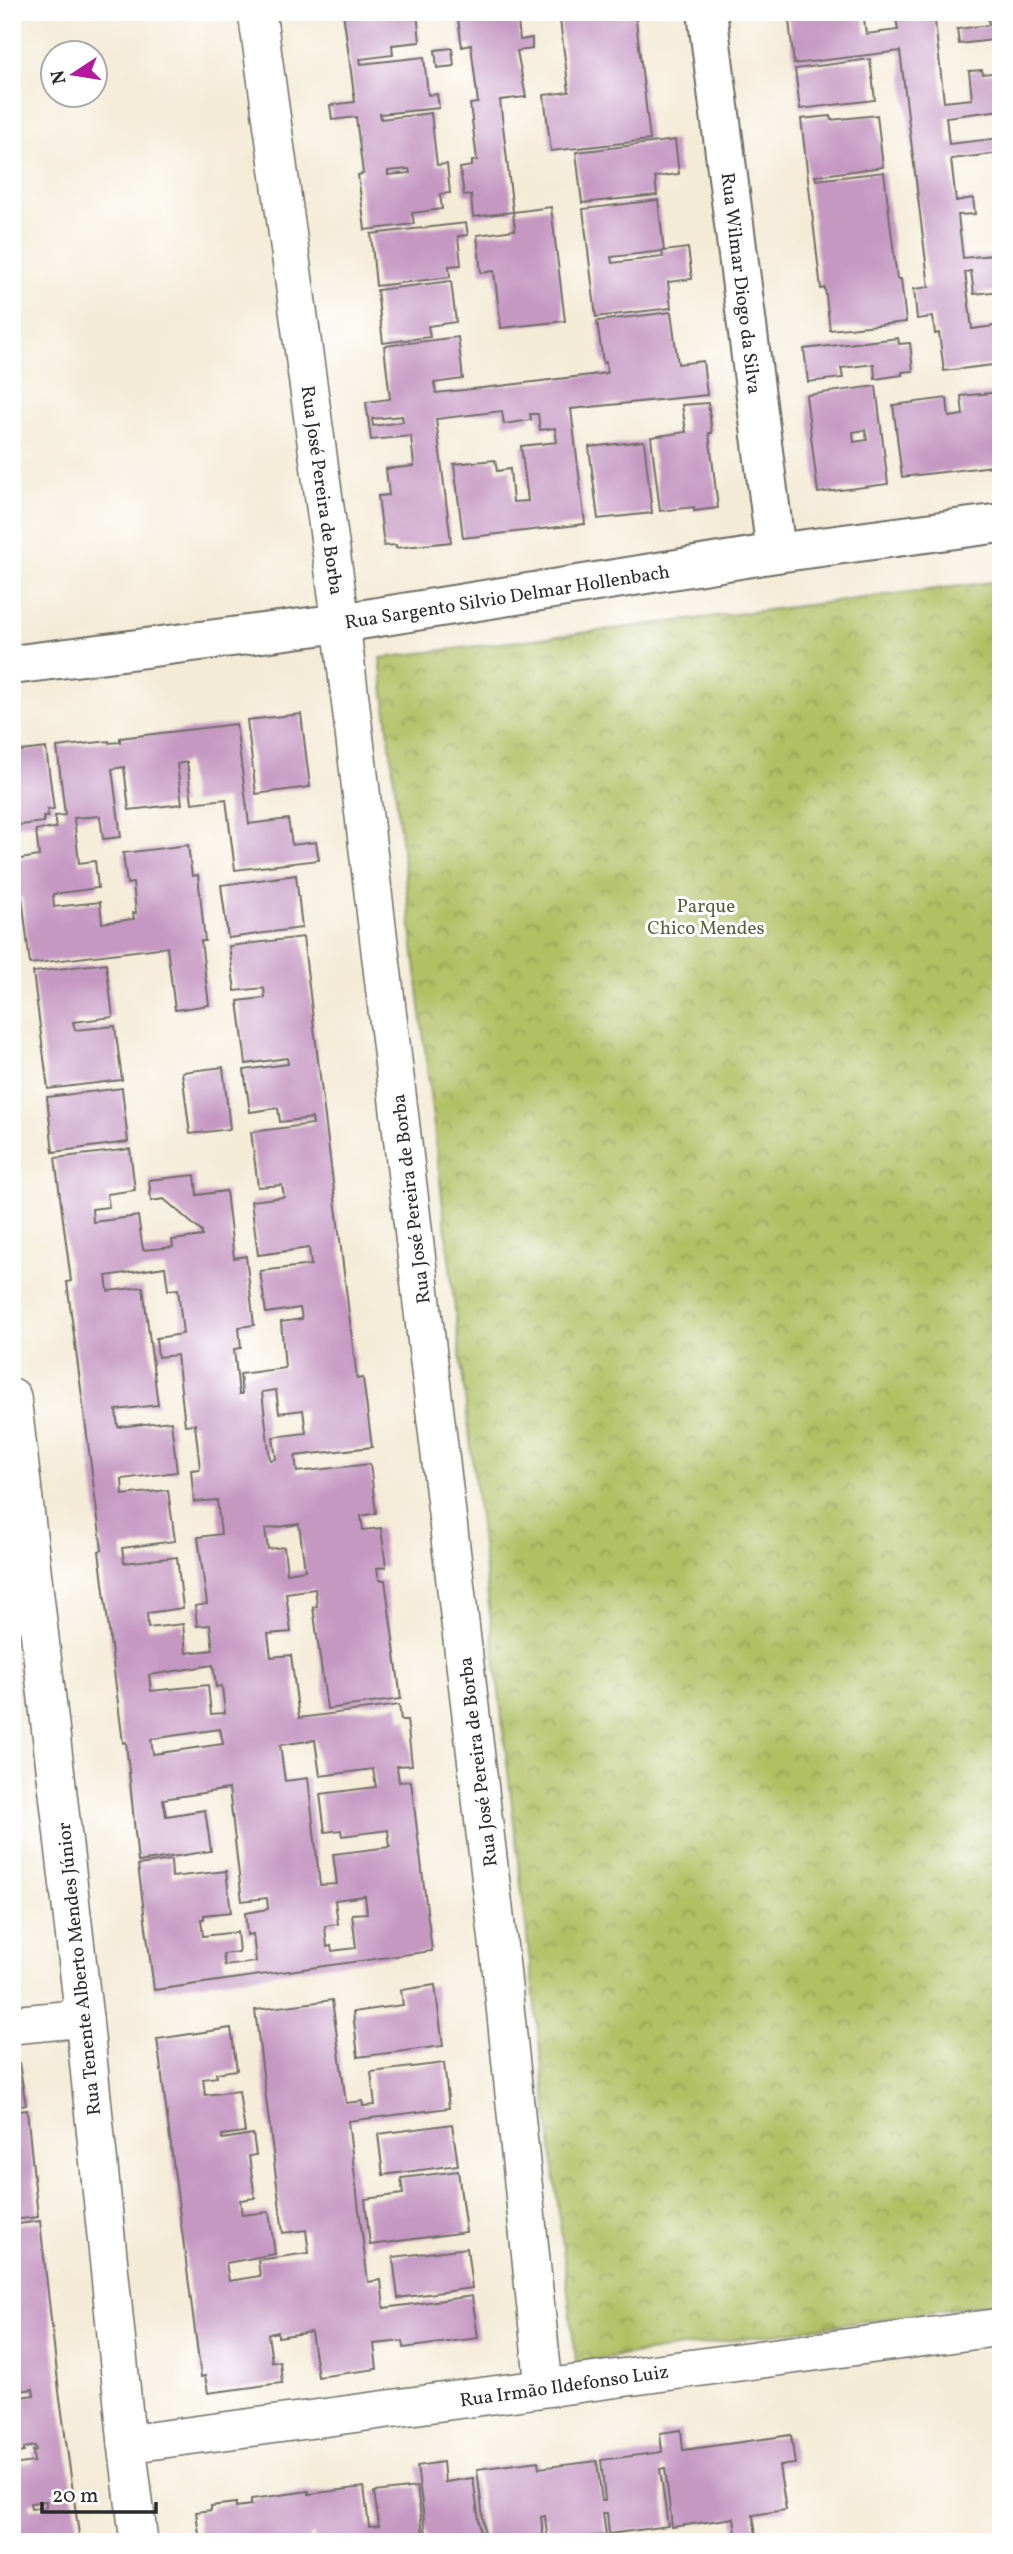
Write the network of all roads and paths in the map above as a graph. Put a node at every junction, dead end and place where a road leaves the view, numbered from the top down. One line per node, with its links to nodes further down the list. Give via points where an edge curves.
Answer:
1 (257, 12): 5 (street, Rua José Pereira de Borba)
2 (707, 12): 4 (street, Rua Wilmar Diogo da Silva)
3 (1001, 523): 4 (street, Rua Sargento Silvio Delmar Hollenbach)
4 (776, 553): 5 (street, Rua Sargento Silvio Delmar Hollenbach)
5 (341, 622): 6 (street, Rua Sargento Silvio Delmar Hollenbach); 11 (street, Rua José Pereira de Borba, via 501,1966)
6 (12, 665)
7 (12, 1397): 8 (street, Rua Tenente Alberto Mendes Júnior)
8 (84, 2018): 9 (street); 12 (street, Rua Tenente Alberto Mendes Júnior)
9 (12, 2025)
10 (1001, 2327): 11 (street, Rua Irmão Ildefonso Luiz)
11 (544, 2388): 12 (street, Rua Irmão Ildefonso Luiz)
12 (127, 2444): 13 (street, Rua Tenente Alberto Mendes Júnior)
13 (139, 2542)

